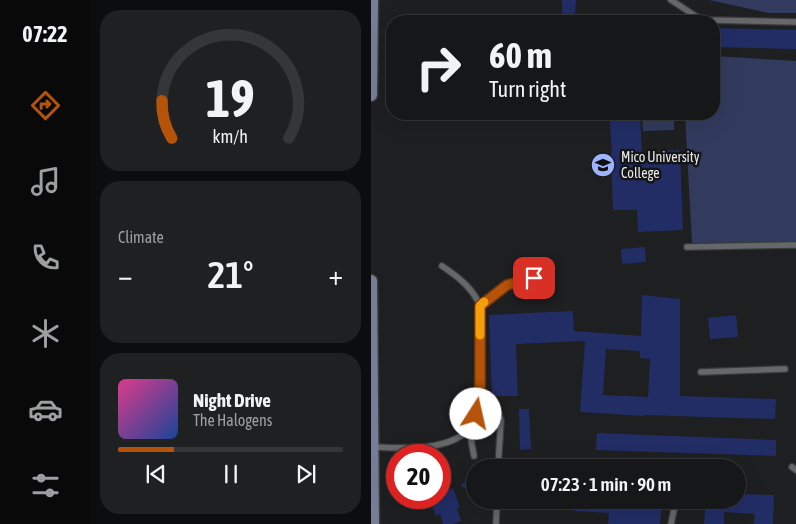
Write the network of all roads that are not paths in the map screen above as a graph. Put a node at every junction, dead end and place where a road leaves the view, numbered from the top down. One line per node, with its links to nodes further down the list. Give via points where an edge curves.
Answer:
1 (372, 0): 6 (main road)
2 (671, 0): 3 (lane)
3 (694, 15)
4 (720, 20): 5 (lane)
5 (796, 22)
6 (371, 95)
7 (796, 245): 8 (lane)
8 (687, 247)
9 (442, 266): 12 (lane, via 476,296)
10 (534, 278): 12 (lane, via 507,285)
11 (371, 280): 17 (main road)
12 (480, 306): 15 (lane)
13 (785, 369): 14 (lane)
14 (701, 372)
15 (480, 389): 16 (lane, via 476,414); 19 (lane, via 498,411 501,420)
16 (469, 429): 17 (lane, via 436,445); 18 (lane)
17 (372, 447): 22 (main road)
18 (474, 456)
19 (499, 459)
20 (497, 509): 23 (lane)
21 (674, 509): 24 (lane)
22 (373, 524)
23 (496, 524)
24 (671, 524)

